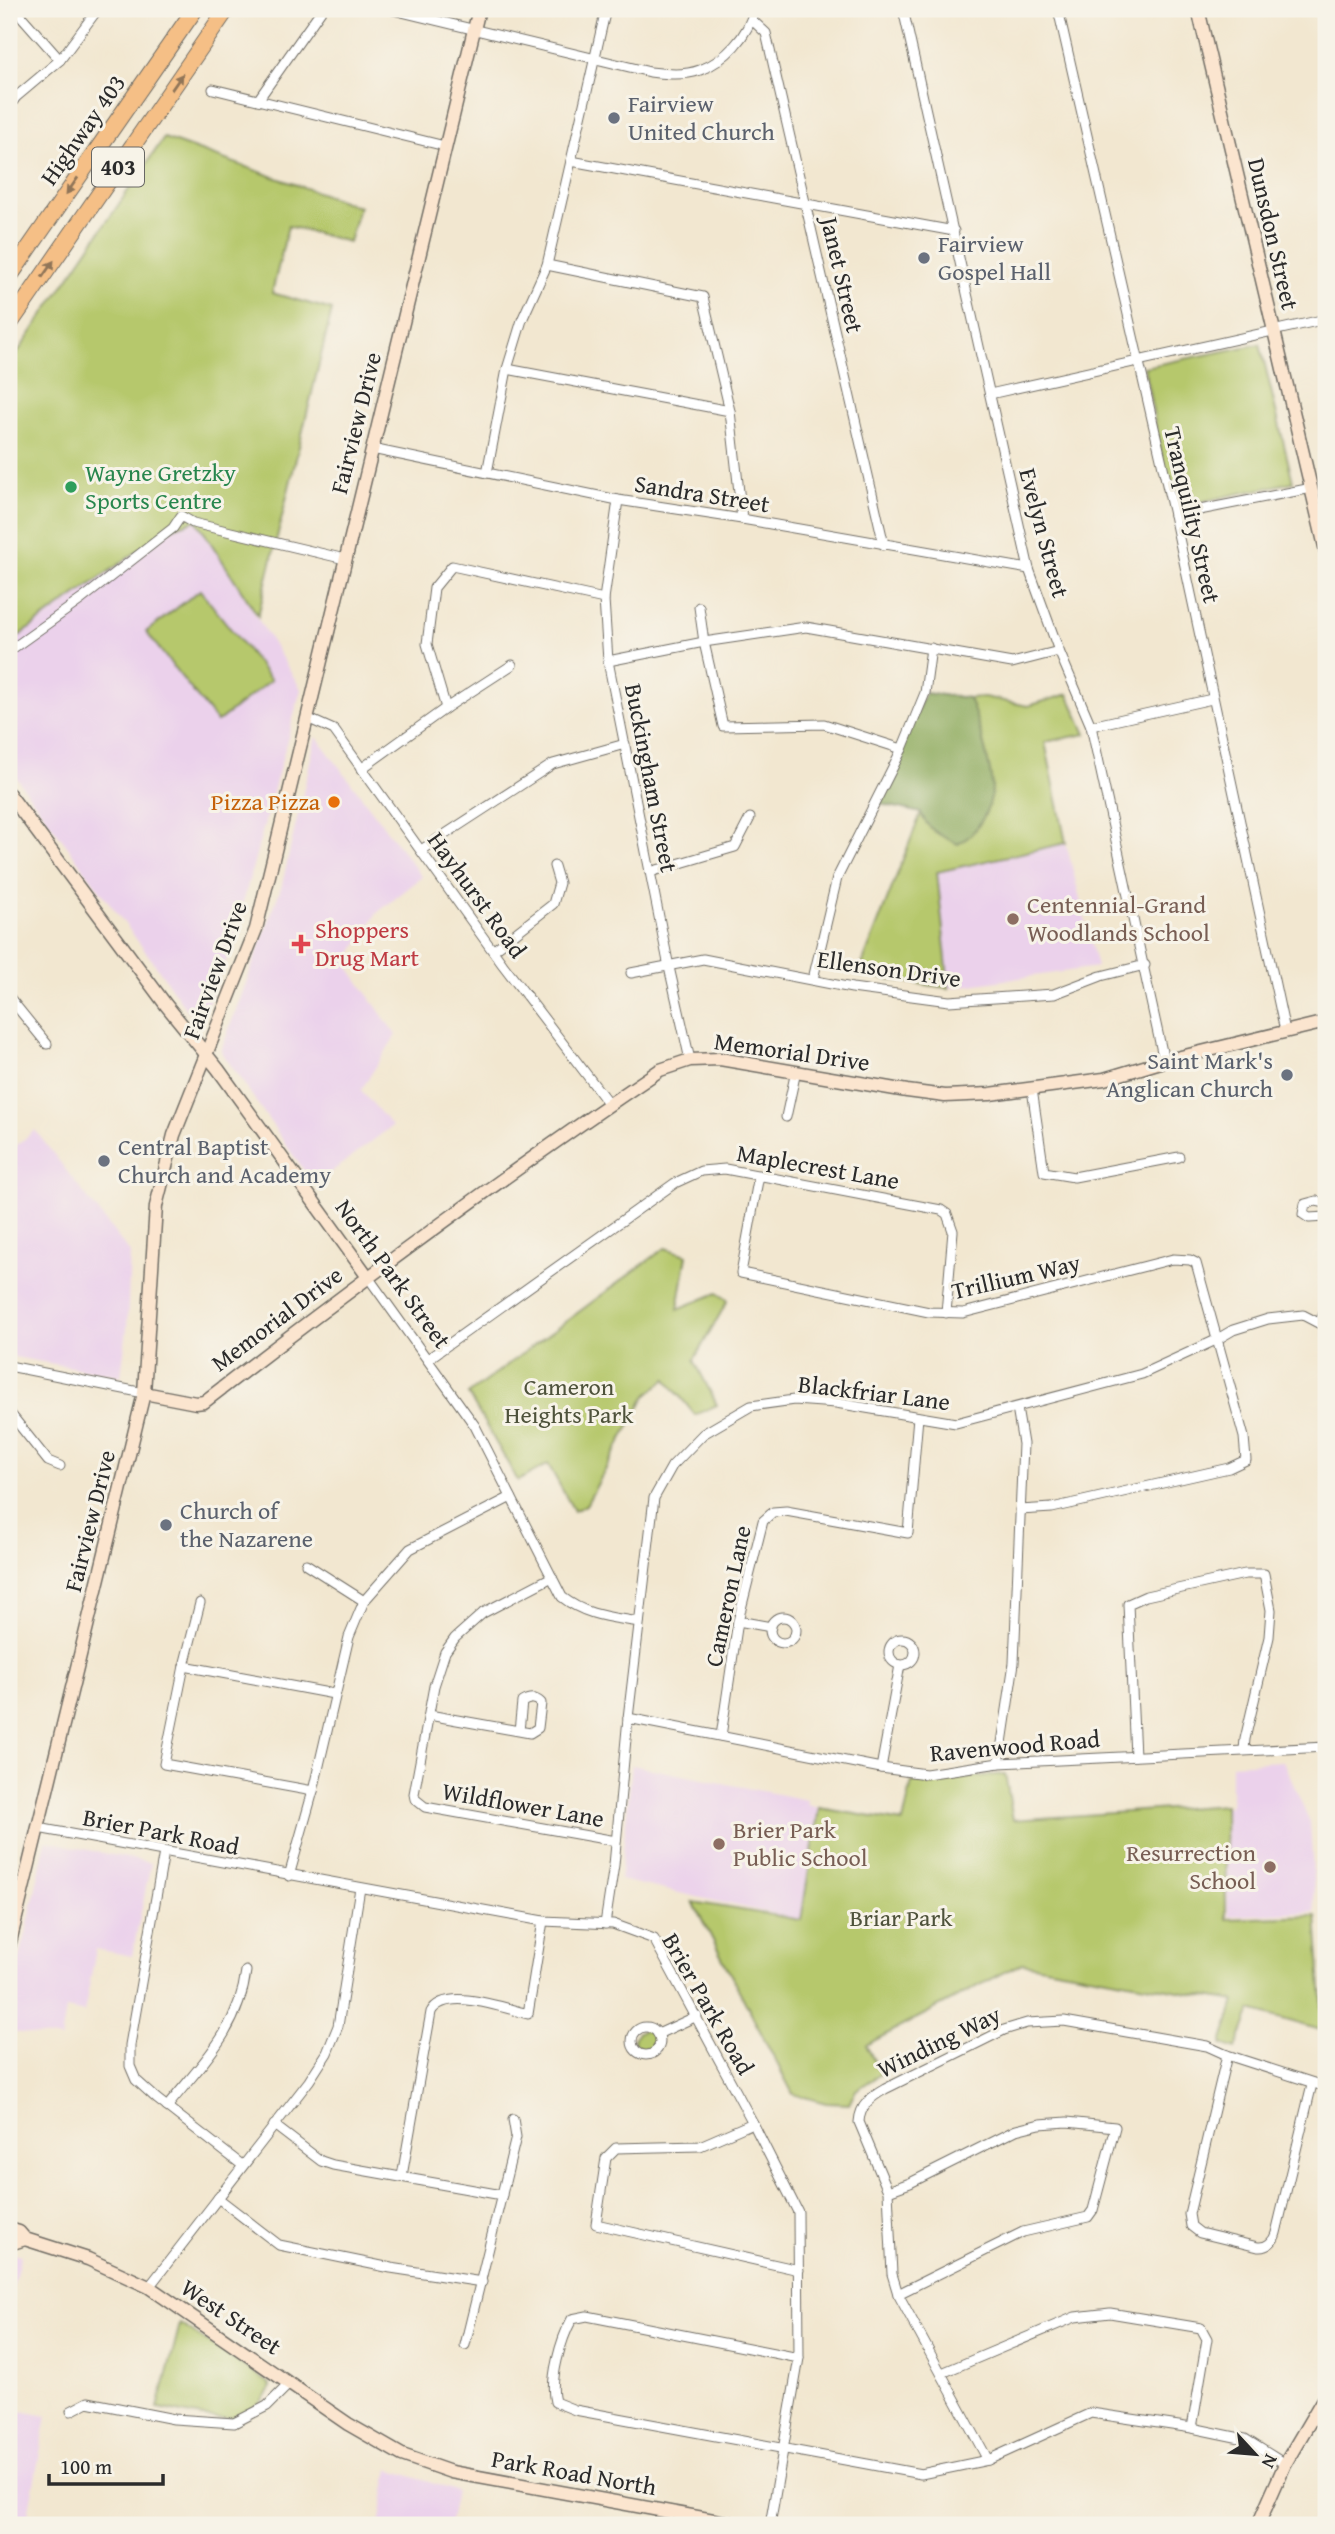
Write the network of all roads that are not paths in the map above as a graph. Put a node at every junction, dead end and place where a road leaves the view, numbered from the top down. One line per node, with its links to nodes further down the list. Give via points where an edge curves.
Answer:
1 (15, 9): 16 (street)
2 (98, 9): 16 (street)
3 (195, 9): 25 (highway, Highway 403 / 403, one-way to 25)
4 (227, 9): 27 (highway, Highway 403 / 403, one-way to 4)
5 (322, 9): 18 (street)
6 (389, 9): 14 (street)
7 (479, 9): 14 (main road, Fairview Drive)
8 (606, 9): 15 (street)
9 (754, 9): 13 (street)
10 (903, 9): 23 (street, Evelyn Street)
11 (1058, 9): 29 (street, Tranquility Street)
12 (1198, 9): 28 (main road, Dunsdon Street)
13 (752, 20): 15 (street, via 739,41 699,71 675,75 650,72); 22 (street, Janet Street, via 766,33)
14 (474, 29): 15 (street); 20 (main road, Fairview Drive)
15 (594, 57): 21 (street)
16 (60, 60): 19 (street)
17 (213, 89): 18 (street)
18 (258, 100): 20 (street)
19 (9, 107)
20 (445, 146): 33 (main road, Fairview Drive)
21 (570, 161): 22 (street); 24 (street)
22 (806, 204): 23 (street); 39 (street, Janet Street)
23 (954, 231): 31 (street, Evelyn Street)
24 (547, 265): 30 (street, via 522,320); 32 (street, via 703,297)
25 (9, 277)
26 (1326, 319): 28 (street)
27 (9, 325)
28 (1275, 331): 29 (street); 35 (main road, Dunsdon Street)
29 (1137, 362): 31 (street); 37 (street, Tranquility Street)
30 (507, 369): 32 (street); 34 (street)
31 (990, 394): 42 (street, Evelyn Street)
32 (730, 411): 38 (street)
33 (372, 449): 34 (street, Sandra Street); 41 (main road, Fairview Drive)
34 (487, 473): 36 (street, Sandra Street)
35 (1312, 488): 37 (street); 40 (main road, Dunsdon Street)
36 (618, 500): 38 (street, Sandra Street); 43 (street, Buckingham Street)
37 (1174, 515): 51 (street, Tranquility Street)
38 (742, 519): 39 (street, Sandra Street)
39 (884, 545): 42 (street, Sandra Street)
40 (1326, 551)
41 (345, 559): 47 (street, via 193,523 181,516 173,528); 53 (main road, Fairview Drive)
42 (1029, 569): 48 (street, Evelyn Street)
43 (604, 599): 49 (street, Buckingham Street); 52 (street, via 452,566 434,588 427,644)
44 (699, 607): 45 (street)
45 (704, 642): 46 (street, via 806,627); 49 (street); 56 (street, via 723,726 824,724)
46 (931, 648): 48 (street, via 1012,663); 56 (street, via 925,693)
47 (9, 651)
48 (1059, 651): 54 (street, Evelyn Street)
49 (608, 661): 55 (street, Buckingham Street)
50 (512, 665): 52 (street)
51 (1212, 699): 54 (street); 70 (street, Tranquility Street)
52 (446, 708): 57 (street)
53 (307, 718): 57 (street, Hayhurst Road, via 334,730); 72 (main road, Fairview Drive, via 256,929)
54 (1091, 726): 64 (street, Evelyn Street)
55 (625, 744): 60 (street, via 553,764); 62 (street, Buckingham Street)
56 (902, 749): 67 (street, via 837,878)
57 (361, 769): 60 (street, Hayhurst Road)
58 (9, 794): 72 (main road, North Park Street)
59 (750, 818): 62 (street, via 735,847)
60 (421, 850): 63 (street, Hayhurst Road)
61 (554, 866): 63 (street, via 559,883 553,904)
62 (650, 872): 65 (street, Buckingham Street)
63 (494, 950): 77 (street, Hayhurst Road)
64 (1145, 965): 67 (street, Ellenson Drive, via 1055,994 949,1001); 74 (street, Evelyn Street)
65 (669, 967): 66 (street, Ellenson Drive); 67 (street, Ellenson Drive, via 703,959); 73 (street, Buckingham Street)
66 (631, 973)
67 (813, 979)
68 (9, 997): 71 (street)
69 (1326, 1022): 70 (main road, Memorial Drive)
70 (1285, 1031): 74 (main road, Memorial Drive)
71 (47, 1044)
72 (208, 1054): 83 (main road, North Park Street); 90 (main road, Fairview Drive, via 174,1135 156,1206)
73 (690, 1060): 75 (main road, Memorial Drive, via 720,1059); 77 (main road, Memorial Drive, via 660,1070)
74 (1164, 1061): 76 (main road, Memorial Drive, via 1104,1079)
75 (796, 1071): 76 (main road, Memorial Drive, via 945,1096); 78 (street)
76 (1032, 1089): 79 (street, via 1044,1172 1074,1177)
77 (609, 1104): 83 (main road, Memorial Drive)
78 (786, 1117)
79 (1179, 1157)
80 (759, 1175): 85 (street, Maplecrest Lane, via 934,1207 947,1214 953,1231); 85 (street, Trillium Way, via 741,1273); 88 (street, Maplecrest Lane, via 709,1169 683,1178)
81 (1326, 1203): 82 (street, via 1308,1202 1302,1211 1309,1218)
82 (1326, 1217)
83 (368, 1277): 88 (street, North Park Street); 90 (main road, Memorial Drive, via 204,1402)
84 (1326, 1308): 86 (street)
85 (946, 1313): 87 (street, Trillium Way, via 963,1314 1182,1258 1190,1259 1199,1269)
86 (1323, 1325): 87 (street, Blackfriar Lane, via 1303,1315 1284,1315 1233,1330)
87 (1216, 1340): 91 (street, Blackfriar Lane, via 1142,1374); 96 (street, Trillium Way, via 1244,1437 1246,1460 1229,1468 1052,1508)
88 (428, 1359): 95 (street, North Park Street, via 475,1426)
89 (9, 1366): 90 (street)
90 (144, 1393): 117 (main road, Fairview Drive)
91 (1017, 1408): 93 (street, Blackfriar Lane, via 956,1423); 96 (street, via 1023,1444)
92 (9, 1412): 94 (street, via 48,1461)
93 (918, 1417): 101 (street, Cameron Lane, via 908,1534 773,1512 760,1528); 102 (street, Blackfriar Lane, via 794,1400 751,1406 703,1434 672,1466 654,1498)
94 (60, 1466)
95 (511, 1497): 98 (street, North Park Street); 99 (street, via 411,1549)
96 (1020, 1510): 114 (street, via 1014,1663)
97 (306, 1564): 99 (street)
98 (552, 1577): 102 (street, North Park Street, via 562,1597 575,1607 591,1615); 107 (street, Wildflower Lane, via 483,1613 455,1638 439,1668)
99 (364, 1601): 106 (street)
100 (200, 1603): 105 (street)
101 (738, 1621): 103 (street); 110 (street, Cameron Lane)
102 (639, 1622): 108 (street, Blackfriar Lane)
103 (771, 1627)
104 (900, 1665): 115 (street)
105 (184, 1666): 106 (street); 116 (street, via 164,1764)
106 (334, 1694): 116 (street)
107 (429, 1715): 109 (street); 118 (street, Wildflower Lane, via 414,1794 419,1804)
108 (628, 1718): 110 (street, Ravenwood Road); 118 (street, Blackfriar Lane)
109 (519, 1731)
110 (721, 1736): 115 (street, Ravenwood Road)
111 (1326, 1747): 112 (street, Ravenwood Road)
112 (1244, 1751): 113 (street, Ravenwood Road); 113 (street, via 1269,1637 1271,1610 1264,1574 1146,1596 1129,1604)
113 (1135, 1756): 114 (street, Ravenwood Road)
114 (999, 1763): 115 (street, Ravenwood Road, via 926,1774)
115 (881, 1768)
116 (313, 1791): 120 (street)
117 (38, 1828): 119 (street, Brier Park Road); 124 (main road, Fairview Drive)
118 (616, 1841): 123 (street, Blackfriar Lane)
119 (164, 1852): 120 (street, Brier Park Road); 131 (street, via 130,2066 136,2080)
120 (289, 1876): 121 (street, Brier Park Road)
121 (360, 1888): 122 (street, Brier Park Road); 134 (street, via 333,2041)
122 (543, 1921): 123 (street, Brier Park Road); 136 (street, via 528,2014 462,1999 441,2001 431,2012)
123 (605, 1924): 126 (street, Brier Park Road, via 654,1940)
124 (9, 1946)
125 (246, 1971): 131 (street, via 233,2020)
126 (697, 2016): 127 (street); 133 (street, Brier Park Road)
127 (658, 2034)
128 (1227, 2055): 129 (street, Winding Way); 129 (street, via 1189,2214 1191,2226 1200,2233 1258,2247 1272,2241); 137 (street, Winding Way, via 1193,2043 1064,2021 1027,2023 1004,2030 885,2089 865,2105 859,2123)
129 (1312, 2084): 130 (street, Winding Way)
130 (1326, 2087)
131 (167, 2107): 135 (street)
132 (513, 2119): 138 (street, via 516,2137)
133 (754, 2123): 143 (street, Brier Park Road, via 798,2212); 143 (street, via 699,2146 616,2148 606,2158 596,2224)
134 (274, 2125): 135 (street); 136 (street, via 321,2161)
135 (242, 2165): 139 (street)
136 (402, 2176): 138 (street)
137 (888, 2191): 146 (street, Winding Way, via 892,2274); 146 (street, via 1016,2130 1067,2122 1115,2127 1088,2217 1023,2232)
138 (502, 2195): 144 (street)
139 (218, 2197): 144 (street, via 279,2245); 145 (street)
140 (9, 2229): 141 (main road, West Street)
141 (25, 2239): 142 (main road, West Street); 145 (main road, West Street, via 89,2259)
142 (9, 2240)
143 (799, 2270): 148 (street, Brier Park Road)
144 (482, 2281): 147 (street)
145 (149, 2287): 150 (main road, West Street)
146 (898, 2294): 149 (street, Winding Way)
147 (465, 2345)
148 (799, 2358): 154 (street, Brier Park Road); 154 (street, via 587,2315 572,2319 564,2333 552,2391 555,2402 575,2410)
149 (942, 2373): 153 (street, via 1075,2317 1110,2313 1201,2328 1208,2339); 156 (street, Winding Way)
150 (290, 2383): 152 (street, via 267,2406 234,2423 174,2419 88,2402); 155 (main road, West Street)
151 (1326, 2394): 157 (main road)
152 (71, 2411)
153 (1192, 2428): 156 (street, via 1091,2413); 157 (street, via 1245,2439)
154 (783, 2450): 156 (street, via 921,2474); 159 (street, Brier Park Road)
155 (402, 2455): 158 (main road, Park Road North, via 451,2472)
156 (988, 2460)
157 (1285, 2464): 160 (main road)
158 (741, 2525)
159 (770, 2525)
160 (1258, 2525)

